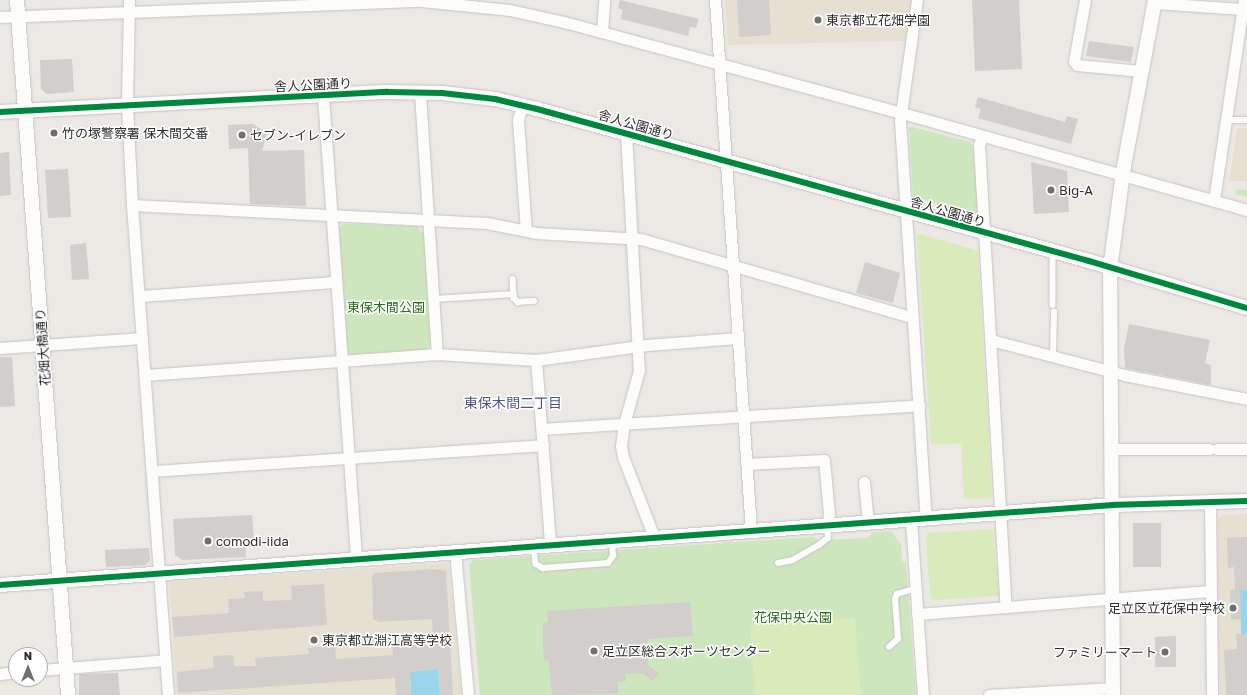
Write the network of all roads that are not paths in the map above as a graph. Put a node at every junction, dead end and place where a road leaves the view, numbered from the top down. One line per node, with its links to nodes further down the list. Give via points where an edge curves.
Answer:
1 (17, 0): 10 (street, 花畑大橋通り)
2 (421, 0): 9 (street); 12 (street, via 510,10)
3 (604, 0): 12 (street)
4 (715, 0): 13 (street)
5 (917, 0): 21 (street)
6 (1085, 0): 14 (street, via 1074,61 1077,65)
7 (1155, 2): 8 (street); 14 (street)
8 (1243, 4): 22 (street)
9 (129, 5): 10 (street); 18 (street)
10 (18, 16): 11 (street); 19 (street, 花畑大橋通り)
11 (0, 17)
12 (602, 32): 13 (street)
13 (720, 64): 21 (street); 26 (street)
14 (1141, 71): 27 (street)
15 (420, 93): 16 (street, 舎人公園通り); 17 (street, 舎人公園通り, via 471,96); 33 (street)
16 (323, 96): 18 (street, 舎人公園通り); 32 (street)
17 (522, 105): 24 (street, 舎人公園通り); 34 (street, via 518,120)
18 (127, 106): 19 (street, 舎人公園通り); 29 (street)
19 (26, 111): 20 (street, 舎人公園通り); 51 (street, 花畑大橋通り)
20 (0, 112)
21 (902, 113): 25 (street); 31 (street, via 900,121)
22 (1226, 120): 23 (lane); 28 (street)
23 (1247, 120)
24 (626, 133): 26 (street, 舎人公園通り); 36 (street)
25 (982, 136): 27 (street); 35 (street, via 979,144)
26 (726, 161): 31 (street, 舎人公園通り); 38 (street)
27 (1123, 174): 28 (street); 39 (street)
28 (1214, 200): 30 (street)
29 (132, 205): 32 (street); 43 (street)
30 (1247, 210)
31 (905, 212): 35 (street, 舎人公園通り); 47 (street)
32 (331, 216): 33 (street); 41 (street)
33 (429, 221): 34 (street, via 487,223); 44 (street)
34 (526, 231): 36 (street)
35 (985, 234): 37 (street, 舎人公園通り); 50 (street)
36 (631, 238): 38 (street); 52 (street)
37 (1053, 252): 39 (street, 舎人公園通り); 55 (lane)
38 (733, 266): 47 (street); 49 (street)
39 (1110, 269): 46 (street, 舎人公園通り); 58 (street)
40 (513, 279): 42 (lane)
41 (336, 282): 43 (street); 57 (street)
42 (514, 294): 44 (lane); 45 (lane, via 518,302)
43 (140, 296): 48 (street)
44 (434, 299): 54 (street)
45 (534, 301)
46 (1247, 308)
47 (912, 317): 61 (street)
48 (142, 338): 51 (street); 59 (street)
49 (738, 338): 52 (street); 62 (street)
50 (991, 340): 55 (street); 75 (street)
51 (42, 345): 53 (street); 89 (street, 花畑大橋通り)
52 (639, 347): 56 (street); 63 (street, via 639,370)
53 (0, 348)
54 (437, 354): 56 (street); 57 (street)
55 (1053, 356): 58 (street)
56 (536, 360): 64 (street)
57 (342, 362): 59 (street); 68 (street)
58 (1112, 371): 60 (street); 66 (street)
59 (145, 375): 70 (street)
60 (1247, 399)
61 (919, 405): 62 (street); 76 (street)
62 (744, 416): 63 (street); 69 (street)
63 (624, 424): 64 (street); 81 (street, via 621,446 623,458)
64 (542, 429): 65 (street)
65 (543, 445): 68 (street); 83 (street)
66 (1112, 449): 67 (street); 74 (street)
67 (1247, 449)
68 (348, 457): 70 (street); 86 (street)
69 (747, 464): 79 (street, via 824,460 829,514); 80 (street)
70 (152, 471): 88 (street)
71 (864, 482): 78 (street)
72 (1247, 501): 73 (street)
73 (1210, 502): 74 (street); 92 (street)
74 (1113, 505): 75 (street); 93 (street)
75 (1002, 514): 76 (street); 94 (street)
76 (926, 519): 77 (street)
77 (911, 520): 78 (street); 91 (street)
78 (868, 523): 79 (street)
79 (827, 526): 80 (street); 87 (lane, via 828,538 819,545 793,560)
80 (751, 531): 81 (street)
81 (654, 537): 82 (street)
82 (612, 540): 83 (street); 84 (lane, via 613,556 608,562 543,568 536,564)
83 (550, 544): 84 (street)
84 (534, 546): 85 (street)
85 (455, 552): 86 (street); 103 (street)
86 (356, 559): 88 (street)
87 (778, 563)
88 (160, 573): 89 (street); 97 (street)
89 (60, 580): 90 (street); 98 (street, 花畑大橋通り)
90 (0, 585)
91 (915, 589): 95 (street); 96 (lane, via 898,594 895,599 898,639)
92 (1210, 591): 93 (street); 106 (street)
93 (1113, 598): 94 (street); 100 (street)
94 (1006, 607): 95 (street)
95 (917, 614): 104 (street)
96 (889, 647)
97 (166, 660): 98 (street); 102 (street)
98 (66, 668): 99 (street); 101 (street, 花畑大橋通り)
99 (48, 669)
100 (1113, 691): 105 (street)
101 (68, 695)
102 (168, 695)
103 (468, 695)
104 (923, 695)
105 (989, 695)
106 (1212, 695)

